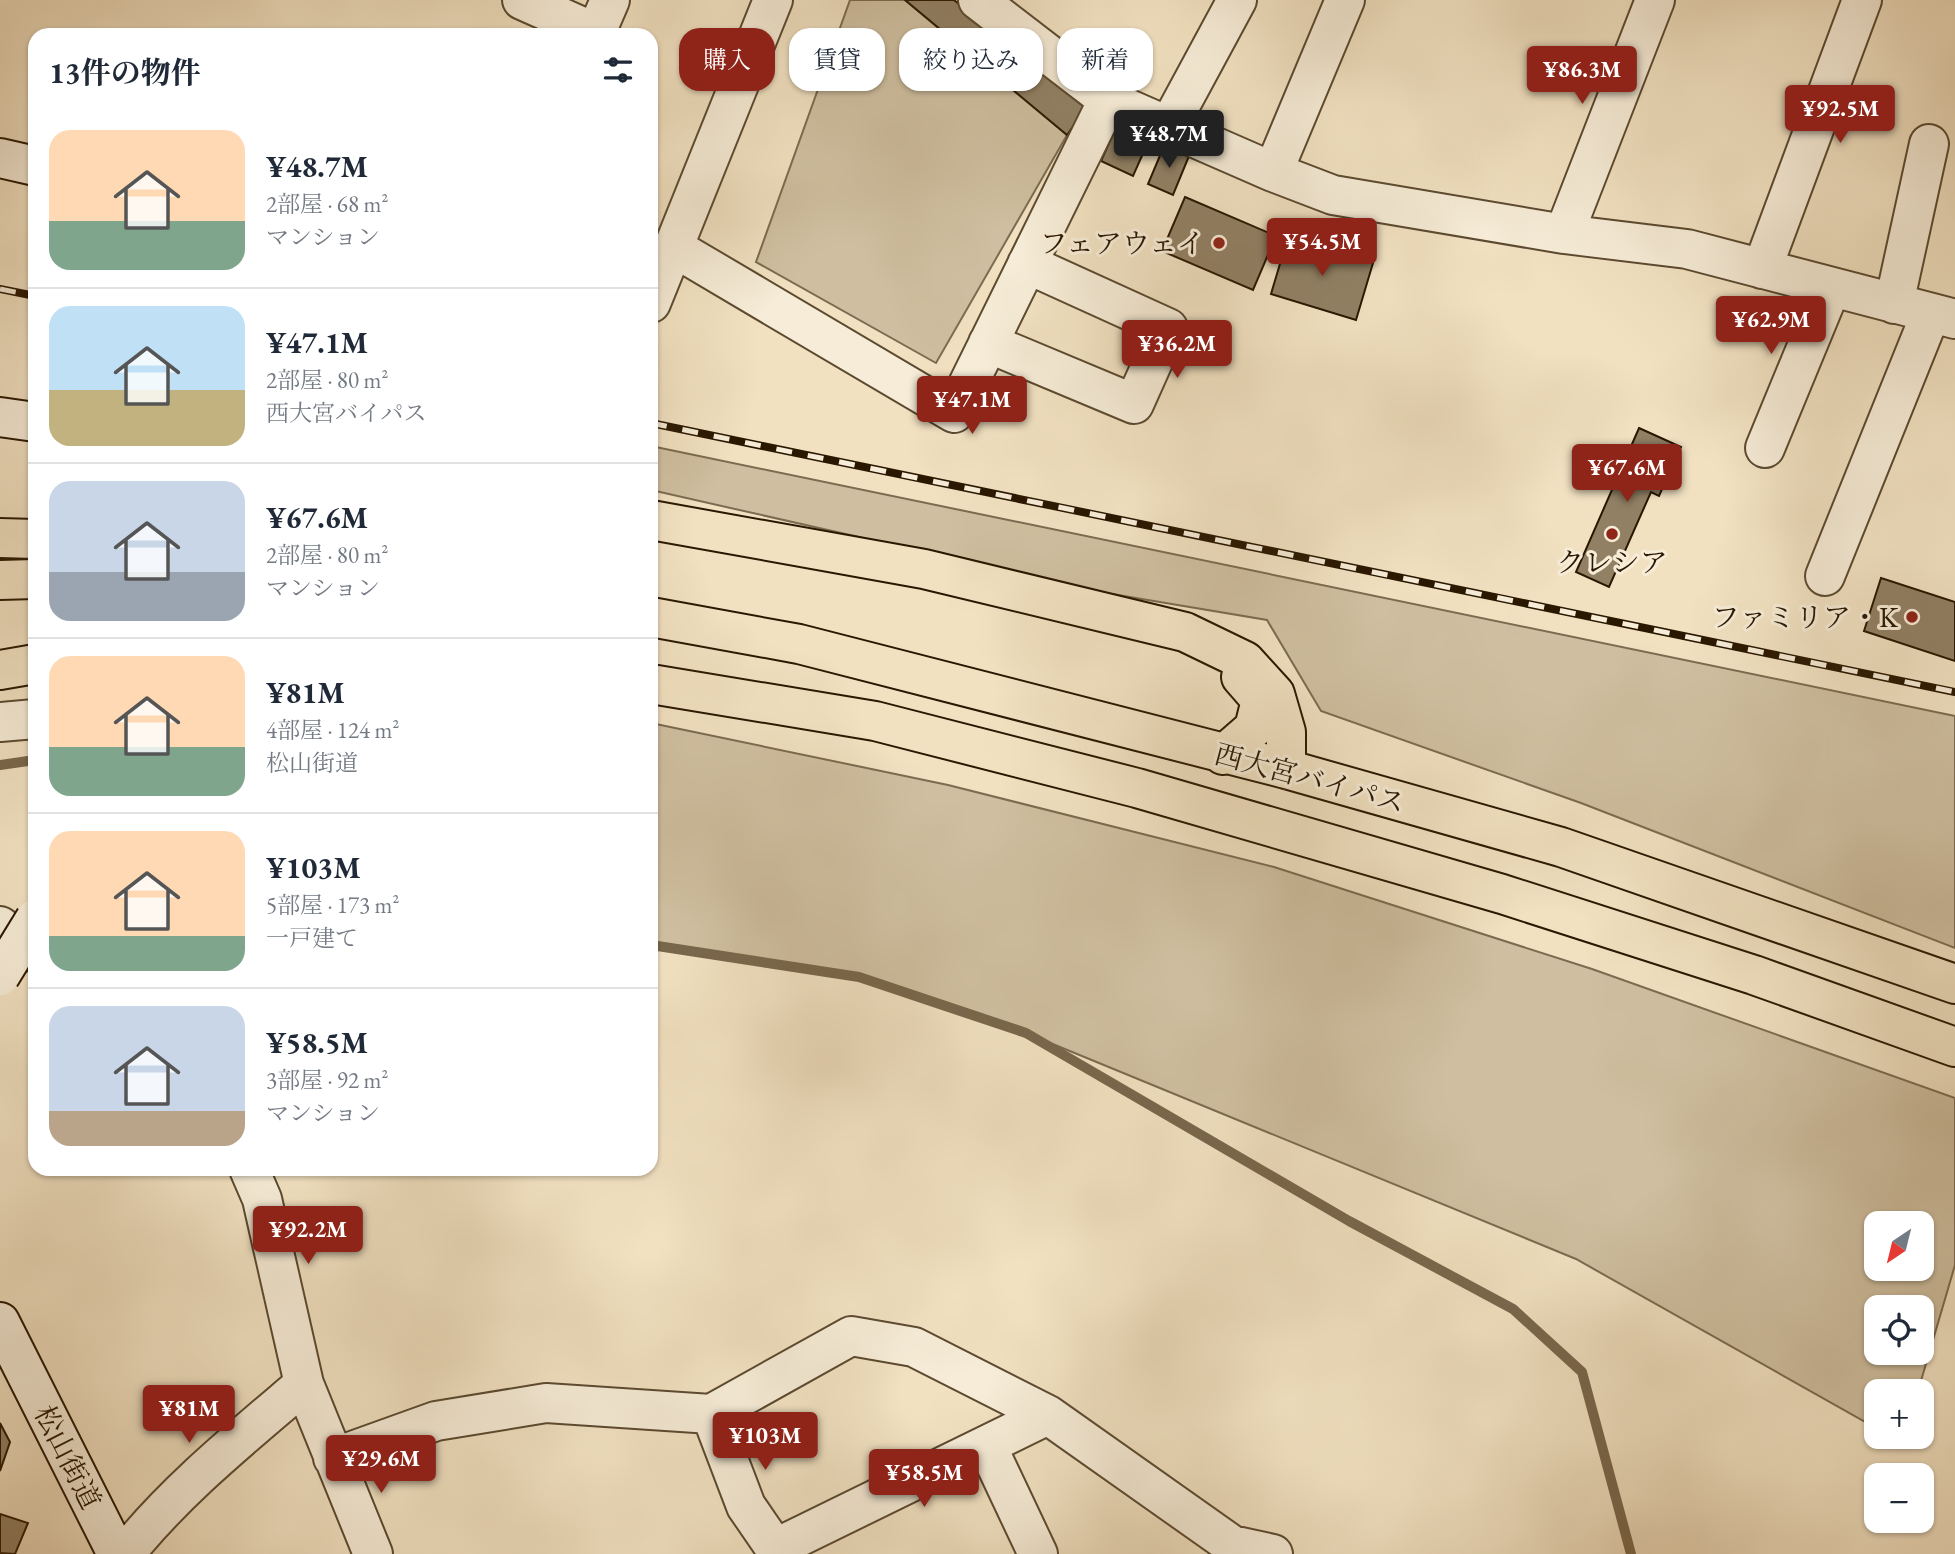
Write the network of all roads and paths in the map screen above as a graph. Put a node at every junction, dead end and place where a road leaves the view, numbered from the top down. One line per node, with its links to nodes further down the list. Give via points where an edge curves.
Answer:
1 (522, 0): 8 (street)
2 (773, 0): 14 (street)
3 (978, 0): 9 (street)
4 (1237, 0): 10 (street)
5 (1345, 0): 12 (street)
6 (1655, 0): 13 (street)
7 (1861, 0): 16 (street)
8 (600, 23)
9 (1108, 100): 10 (street); 15 (street)
10 (1169, 126): 12 (street)
11 (1930, 144): 19 (street)
12 (1273, 172): 13 (street, via 1333,195)
13 (1564, 234): 16 (street, via 1687,249)
14 (673, 247): 17 (street); 21 (street, via 954,413)
15 (1027, 264): 21 (street); 21 (street, via 1168,328 1134,404)
16 (1762, 269): 18 (street)
17 (658, 285)
18 (1831, 288): 19 (street); 24 (street)
19 (1894, 304): 20 (street)
20 (1943, 316): 28 (street)
21 (988, 343)
22 (0, 417): 23 (street)
23 (28, 421)
24 (1765, 448)
25 (658, 521): 32 (highway, via 924,569)
26 (0, 538): 27 (highway)
27 (28, 539)
28 (1825, 576)
29 (28, 579): 30 (highway)
30 (0, 580)
31 (658, 618): 40 (highway, 西大宮バイパス, via 799,644)
32 (1185, 632): 40 (highway, via 1237,673 1261,699 1254,728); 41 (highway, via 1245,661 1275,694 1286,732)
33 (28, 641): 34 (highway)
34 (0, 643)
35 (28, 665): 36 (highway)
36 (0, 670)
37 (658, 685): 47 (highway, 西大宮バイパス, via 874,721 1138,788 1516,898 1754,975)
38 (28, 720): 39 (street)
39 (0, 722)
40 (1223, 754): 41 (highway, 西大宮バイパス)
41 (1286, 769): 46 (highway, 西大宮バイパス, via 1561,847)
42 (0, 926): 44 (street)
43 (28, 930): 45 (street, bridge)
44 (28, 948)
45 (0, 976)
46 (1955, 984)
47 (1955, 1047)
48 (252, 1176): 50 (street, via 262,1199)
49 (0, 1322): 56 (street, 松山街道)
50 (304, 1384): 54 (street); 57 (street, via 218,1459)
51 (710, 1415): 52 (street, via 851,1336 914,1347); 54 (street, via 546,1403 436,1420); 55 (street, via 746,1506)
52 (1048, 1415): 53 (street); 60 (street, via 1232,1545)
53 (987, 1446): 55 (street); 59 (street)
54 (333, 1458): 58 (street)
55 (776, 1551)
56 (117, 1554)
57 (125, 1554)
58 (373, 1554)
59 (1038, 1554)
60 (1273, 1554)

